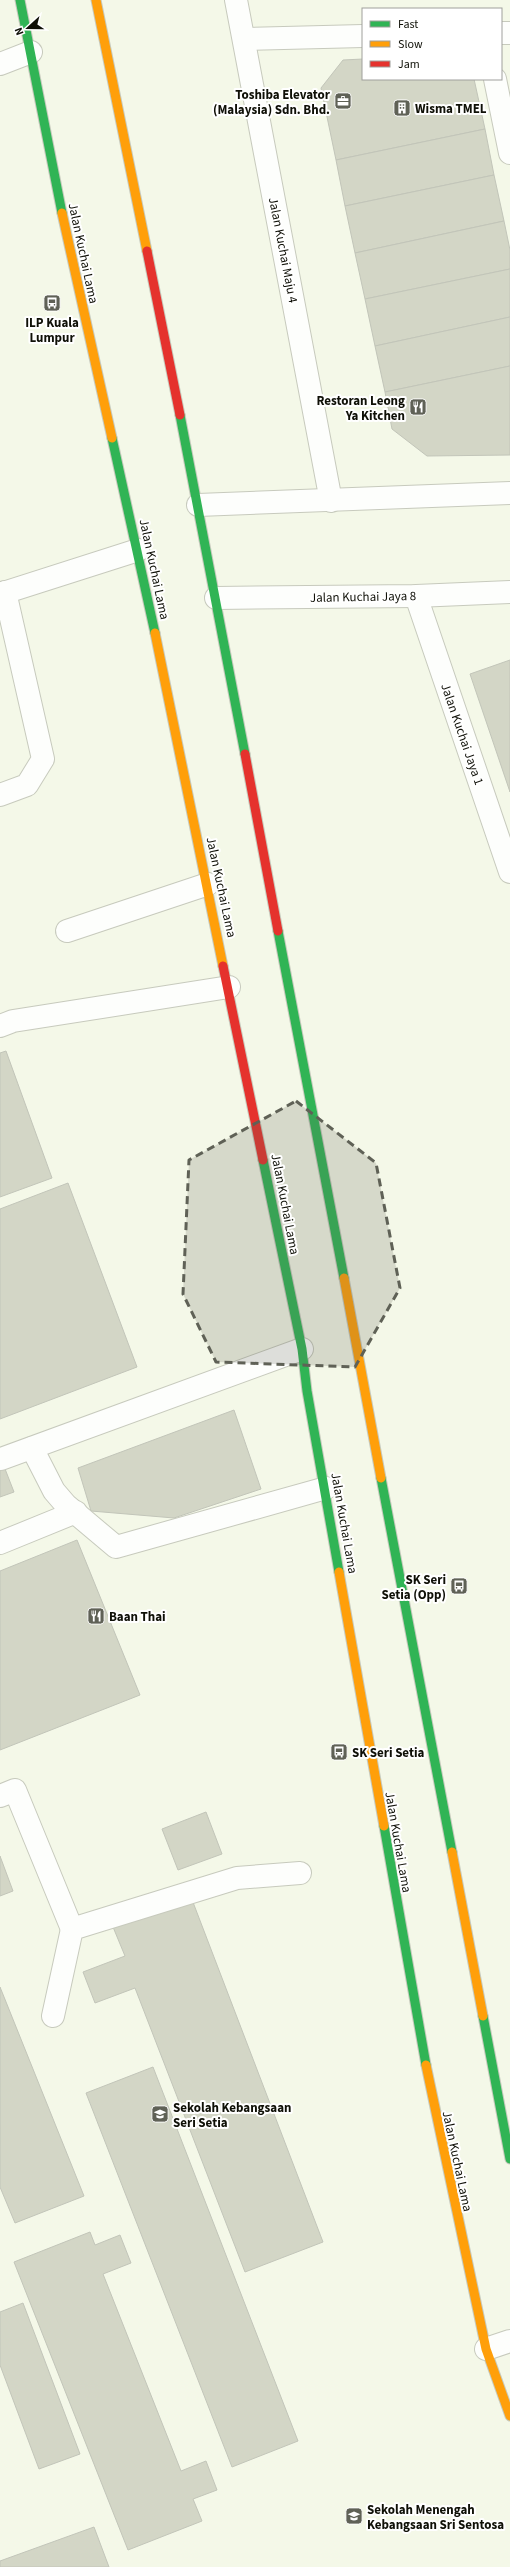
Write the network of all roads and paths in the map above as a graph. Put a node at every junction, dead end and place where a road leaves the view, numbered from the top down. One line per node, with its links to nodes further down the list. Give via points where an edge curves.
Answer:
1 (20, 0): 6 (main road, Jalan Kuchai Lama)
2 (96, 0): 12 (main road)
3 (236, 0): 5 (street, Jalan Kuchai Maju 4)
4 (362, 36): 5 (street)
5 (245, 39): 11 (street, Jalan Kuchai Maju 4)
6 (31, 52): 7 (street); 13 (main road, Jalan Kuchai Lama, via 73,266)
7 (0, 64)
8 (495, 80): 9 (street)
9 (510, 153)
10 (510, 493): 11 (street)
11 (332, 501): 12 (street)
12 (198, 505): 17 (main road)
13 (138, 550): 15 (street); 20 (main road, Jalan Kuchai Lama)
14 (510, 592): 16 (street, Jalan Kuchai Jaya 8)
15 (3, 593): 18 (street, via 43,759 27,785)
16 (416, 596): 17 (street, Jalan Kuchai Jaya 8); 19 (street, Jalan Kuchai Jaya 1)
17 (216, 598): 34 (main road)
18 (0, 795)
19 (510, 872)
20 (208, 884): 21 (street); 22 (main road, Jalan Kuchai Lama)
21 (67, 931)
22 (229, 987): 23 (street, via 13,1021); 24 (main road, Jalan Kuchai Lama)
23 (0, 1026)
24 (302, 1348): 25 (street); 27 (main road, Jalan Kuchai Lama, via 307,1391)
25 (32, 1448): 26 (street); 28 (street, via 54,1491)
26 (1, 1459)
27 (326, 1488): 28 (street, via 116,1547); 36 (main road, Jalan Kuchai Lama, via 392,1880 435,2114)
28 (76, 1512): 29 (street)
29 (0, 1543)
30 (0, 1796): 32 (street, via 15,1790)
31 (300, 1873): 32 (street, via 237,1878)
32 (72, 1929): 33 (street)
33 (53, 2016)
34 (510, 2159)
35 (510, 2341): 36 (street)
36 (486, 2350): 37 (main road, Jalan Kuchai Lama)
37 (508, 2407)

